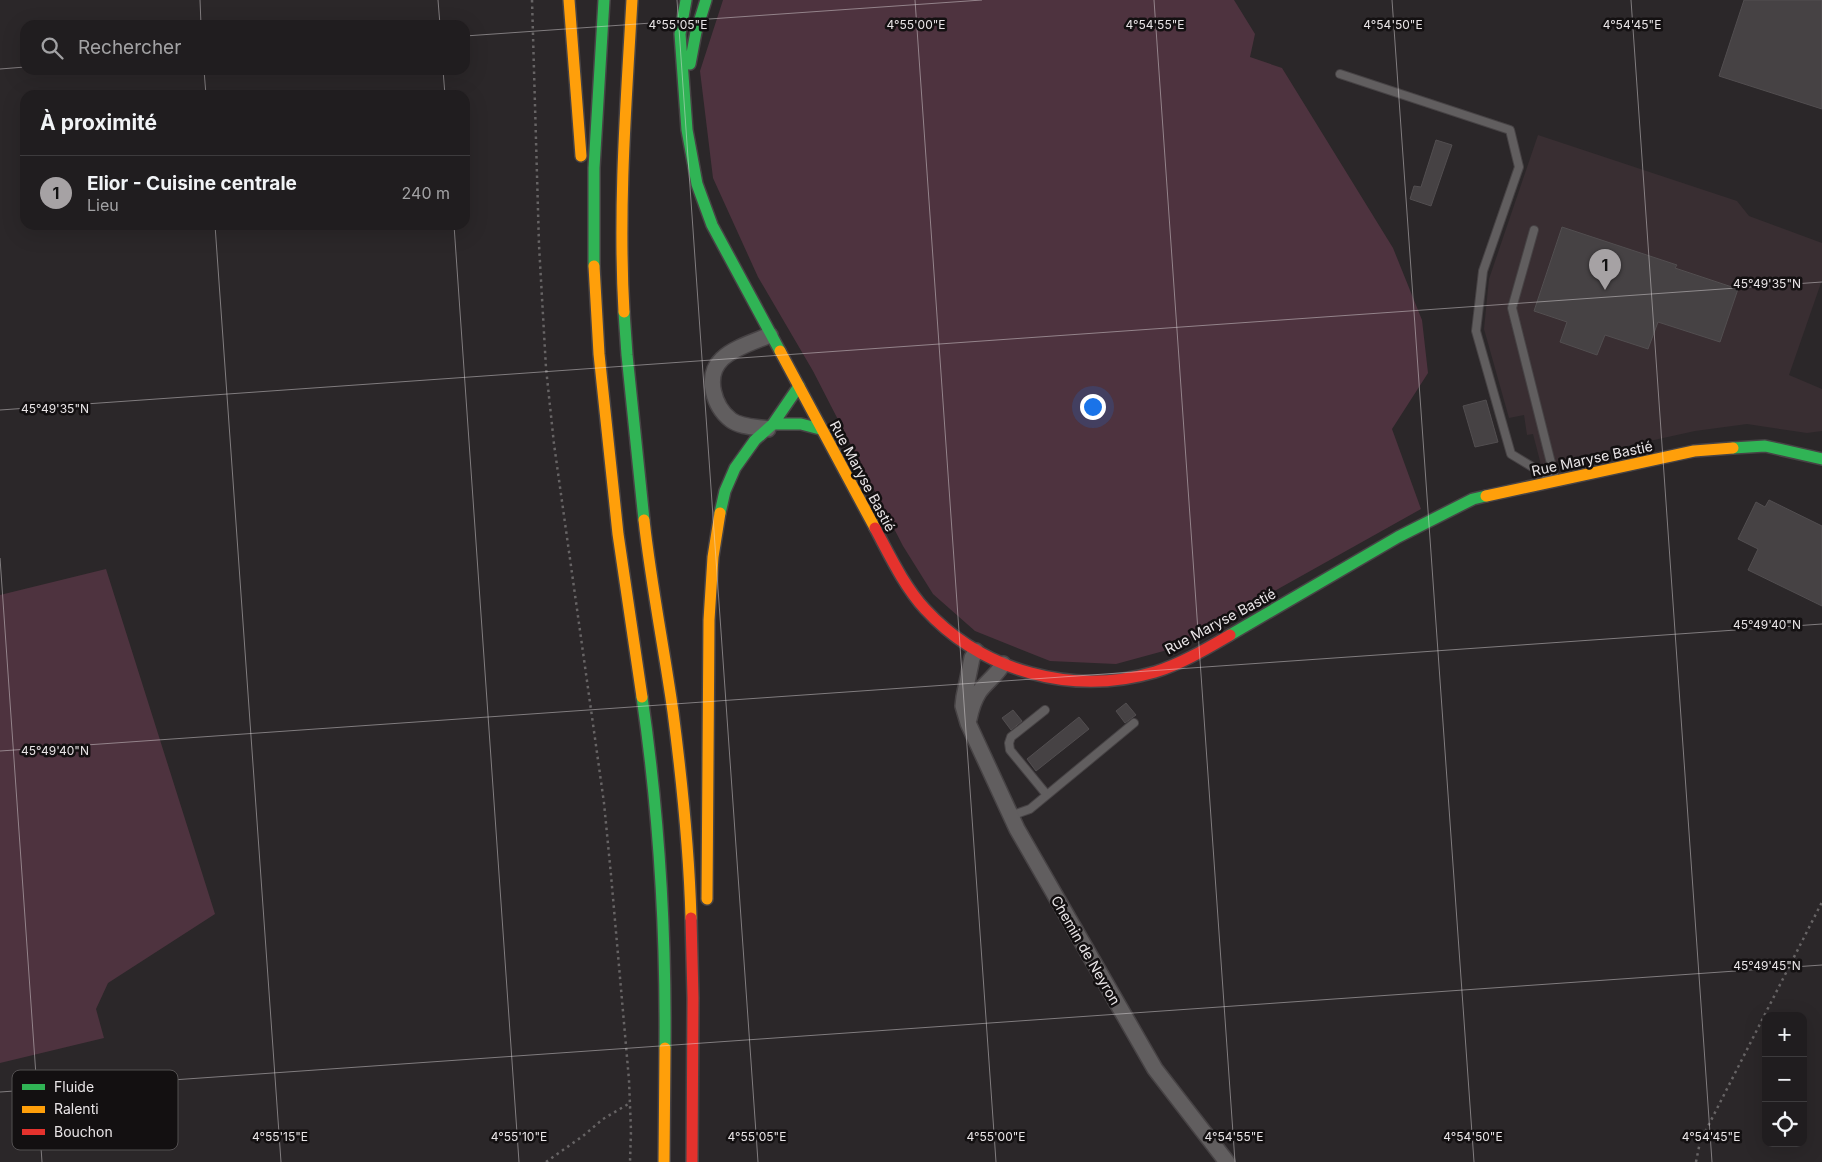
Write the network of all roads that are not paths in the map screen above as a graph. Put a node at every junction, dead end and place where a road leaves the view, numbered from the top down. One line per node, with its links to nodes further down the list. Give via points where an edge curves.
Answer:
1 (569, 0): 9 (main road)
2 (604, 0): 9 (main road, via 594,168)
3 (632, 0): 25 (main road, via 623,161 623,286 645,527 683,798 692,934)
4 (686, 0): 7 (main road, Rue Maryse Bastié, via 680,34)
5 (706, 0): 7 (main road, Rue Maryse Bastié, via 696,32)
6 (1340, 74): 15 (lane, via 1510,130 1519,167 1483,271 1476,330 1511,454)
7 (684, 96): 10 (main road, Rue Maryse Bastié, via 691,159 704,206)
8 (1534, 230): 15 (lane, via 1512,308)
9 (594, 277): 26 (main road, via 616,516 654,792 663,912)
10 (770, 335): 11 (main road, Rue Maryse Bastié); 12 (street, via 721,359 713,375 718,407 732,421)
11 (799, 386): 12 (main road); 13 (main road, Rue Maryse Bastié)
12 (770, 427): 13 (main road, via 801,424); 23 (main road, via 755,440 730,480 721,505 713,557 709,620)
13 (820, 429): 16 (main road, Rue Maryse Bastié, via 886,549 924,608 952,634)
14 (1822, 459): 15 (main road, Rue Maryse Bastié, via 1765,446 1694,451)
15 (1556, 481): 17 (main road, Rue Maryse Bastié, via 1473,499 1398,537 1209,646 1154,672 1128,678 1079,681 1029,674)
16 (976, 650): 17 (main road, Rue Maryse Bastié); 19 (street, Chemin de Neyron, via 963,706)
17 (1003, 664): 19 (street, via 980,690)
18 (1045, 710): 21 (lane, via 1009,743 1010,750)
19 (968, 723): 22 (street, Chemin de Neyron)
20 (1134, 723): 21 (lane)
21 (1047, 795): 22 (lane)
22 (1014, 823): 28 (street, Chemin de Neyron, via 1155,1069)
23 (707, 906)
24 (706, 1049): 25 (main road)
25 (692, 1068): 27 (main road)
26 (664, 1162)
27 (692, 1162)
28 (1227, 1162)

